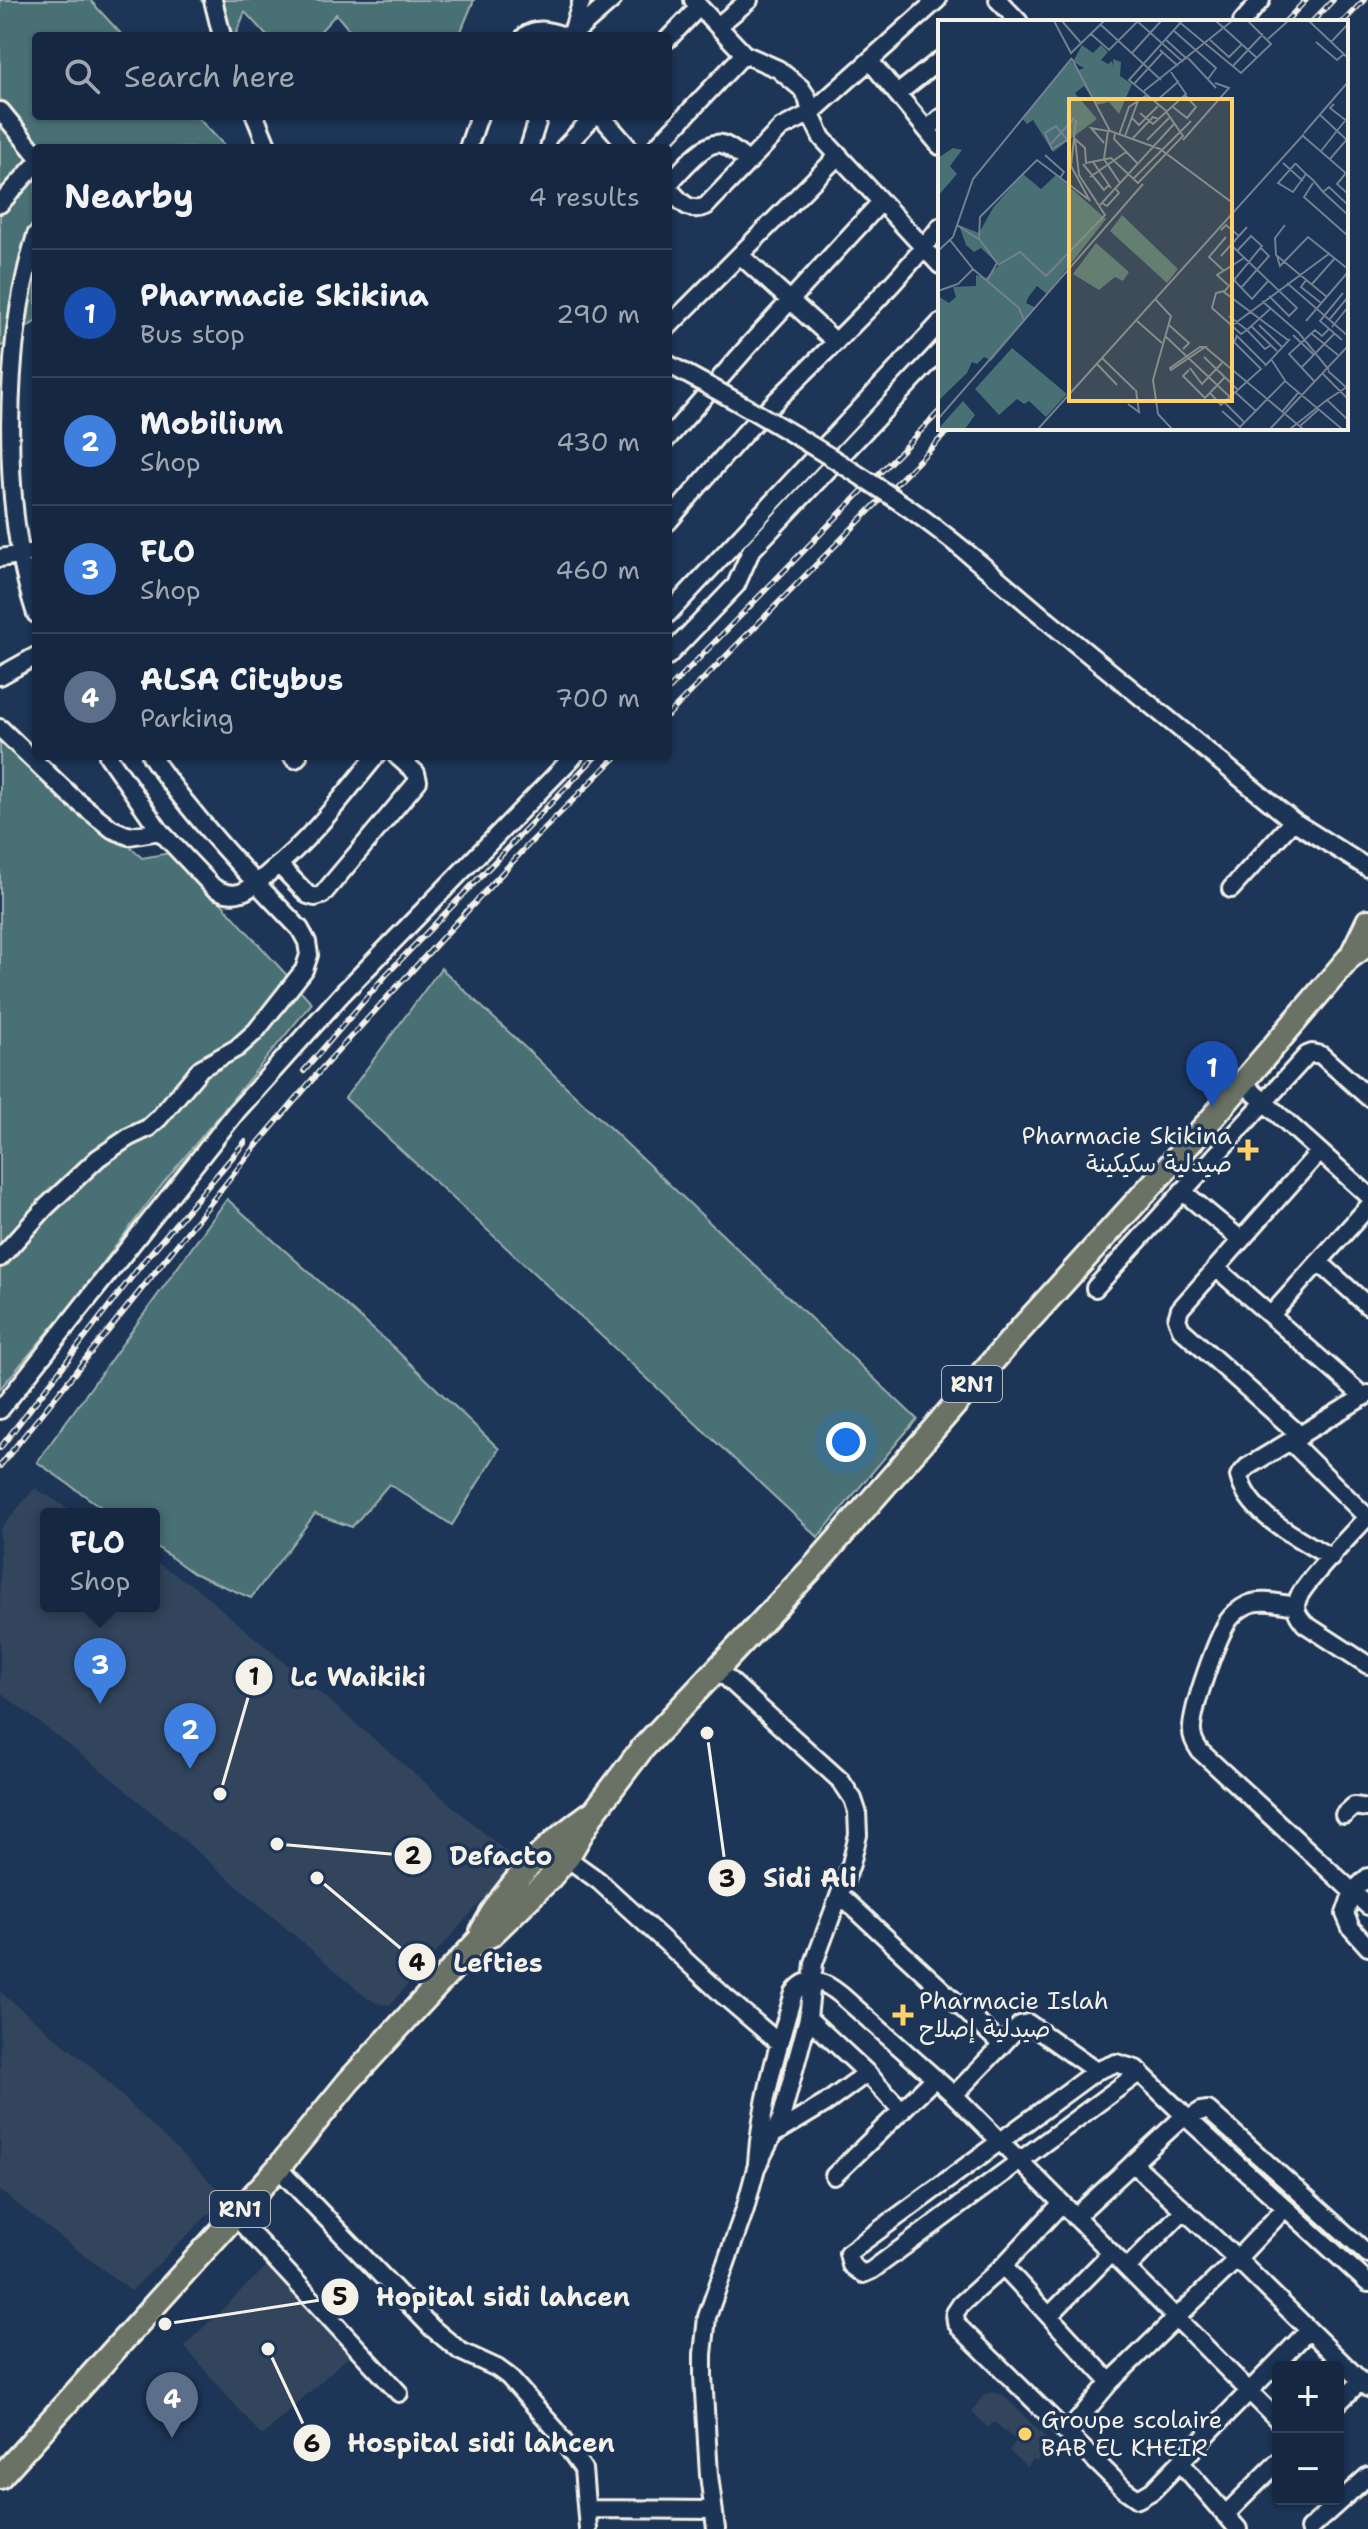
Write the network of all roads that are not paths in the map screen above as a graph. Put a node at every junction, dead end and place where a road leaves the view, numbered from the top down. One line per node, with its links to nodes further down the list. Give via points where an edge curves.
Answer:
1 (213, 0): 12 (street)
2 (582, 0): 13 (street)
3 (612, 0): 14 (street)
4 (749, 0): 11 (street)
5 (937, 0): 17 (street)
6 (998, 0): 9 (street)
7 (1261, 0): 10 (street)
8 (696, 3): 11 (street); 15 (street)
9 (1017, 20)
10 (1244, 20)
11 (719, 25): 16 (street)
12 (221, 32)
13 (570, 32)
14 (574, 32)
15 (672, 34)
16 (744, 54): 21 (street, via 790,77 807,97); 34 (street)
17 (870, 61): 19 (street); 21 (street)
18 (938, 62): 19 (street)
19 (897, 94): 28 (street)
20 (1, 111): 36 (street)
21 (811, 113): 37 (street, via 822,138); 38 (street, via 781,128)
22 (257, 120): 29 (street)
23 (478, 120): 30 (street)
24 (538, 120): 31 (street)
25 (590, 120): 32 (street)
26 (604, 120): 33 (street)
27 (938, 120): 28 (street)
28 (927, 130): 35 (street)
29 (266, 144)
30 (469, 144)
31 (530, 144)
32 (568, 144)
33 (626, 144)
34 (659, 144)
35 (938, 144)
36 (32, 149)
37 (839, 155): 42 (street); 47 (street)
38 (749, 162): 40 (street, via 723,144 713,144); 41 (street, via 702,208 687,207)
39 (32, 168): 43 (street)
40 (672, 183)
41 (672, 191)
42 (881, 202): 45 (street); 49 (street)
43 (0, 204)
44 (938, 230): 45 (street)
45 (924, 248): 48 (street); 52 (street)
46 (32, 253): 54 (street)
47 (741, 256): 49 (street); 50 (street)
48 (938, 263)
49 (790, 302): 52 (street); 56 (street)
50 (672, 323)
51 (938, 325): 62 (street)
52 (836, 342): 58 (street)
53 (938, 353): 63 (street, via 751,551 736,585)
54 (6, 357): 57 (street)
55 (672, 366): 74 (street, bridge, via 796,436 911,510)
56 (672, 433)
57 (5, 436): 59 (street, via 13,510)
58 (672, 517)
59 (28, 553): 60 (street); 61 (street)
60 (0, 558)
61 (32, 584)
62 (672, 610)
63 (672, 652)
64 (32, 658): 65 (street)
65 (0, 676)
66 (0, 728): 67 (street)
67 (32, 759)
68 (33, 760): 75 (street, via 112,829 129,836)
69 (111, 760): 75 (street)
70 (154, 760): 78 (street)
71 (371, 760): 76 (street)
72 (401, 760): 76 (street, via 418,781 322,895 308,895)
73 (570, 760): 100 (street, via 342,994 237,1111)
74 (1293, 821): 77 (street); 79 (street)
75 (160, 831): 78 (street, via 222,893)
76 (279, 865): 78 (street)
77 (1368, 868)
78 (256, 884): 93 (street, via 300,929 309,955 304,970 256,1031 201,1068 148,1128 98,1158)
79 (1231, 889)
80 (1368, 921): 81 (main road, RN1)
81 (1359, 950): 82 (main road, RN1)
82 (1242, 1082): 84 (street); 86 (main road, RN1)
83 (1368, 1097): 84 (street, via 1312,1053)
84 (1263, 1101): 85 (street); 88 (street)
85 (1319, 1152): 87 (street); 92 (street)
86 (1151, 1185): 88 (street); 106 (main road, RN1)
87 (1368, 1195)
88 (1177, 1197): 92 (street); 96 (street)
89 (1368, 1207): 90 (street)
90 (1354, 1223): 91 (street); 94 (street)
91 (1368, 1235)
92 (1240, 1239): 95 (street)
93 (0, 1258)
94 (1320, 1263): 97 (street); 98 (street)
95 (1216, 1268): 98 (street); 101 (street, via 1180,1309 1177,1324)
96 (1095, 1288)
97 (1368, 1306)
98 (1271, 1315): 99 (street)
99 (1366, 1396): 101 (street)
100 (0, 1410)
101 (1296, 1439): 102 (street); 103 (street, via 1242,1470 1240,1480 1263,1512)
102 (1368, 1517): 103 (street)
103 (1331, 1558): 104 (street, via 1302,1590)
104 (1296, 1606): 105 (street, via 1305,1624); 112 (street, via 1251,1603 1229,1620 1197,1705 1193,1740)
105 (1368, 1665)
106 (717, 1669): 109 (main road, RN1, via 641,1750); 111 (street, via 828,1768 853,1799 858,1835)
107 (1368, 1808): 108 (street, via 1354,1806)
108 (1344, 1815)
109 (559, 1851): 116 (street); 130 (main road, RN1, via 549,1879 523,1888 501,1926 479,1940 349,2081)
110 (1368, 1877): 112 (street)
111 (840, 1895): 114 (street, via 815,1957); 117 (street)
112 (1360, 1900): 113 (street, via 1345,1914)
113 (1368, 1947)
114 (812, 1980): 115 (street); 116 (street, via 794,1993); 121 (street, via 835,1990)
115 (808, 2018): 120 (street); 125 (street)
116 (779, 2043): 131 (street, via 760,2118)
117 (1002, 2045): 118 (street, via 1028,2023); 122 (street)
118 (1096, 2071): 119 (street, via 1116,2063); 126 (street)
119 (1140, 2072): 124 (street); 128 (street)
120 (867, 2073): 123 (street); 125 (street)
121 (935, 2078): 122 (street); 123 (street)
122 (954, 2095): 126 (street)
123 (902, 2111): 133 (street)
124 (1186, 2118): 127 (street, via 1208,2110); 129 (street); 132 (street)
125 (776, 2133): 131 (street)
126 (1001, 2142): 128 (street); 128 (street, via 848,2253 855,2270 867,2273)
127 (1263, 2160): 132 (street); 140 (street)
128 (1019, 2161): 134 (street)
129 (1133, 2163): 136 (street); 138 (street)
130 (278, 2168): 137 (main road, RN1); 161 (street, via 432,2328 460,2351 508,2376 583,2469)
131 (756, 2168): 162 (street, via 704,2331)
132 (1249, 2175): 135 (street)
133 (834, 2176)
134 (1061, 2204): 138 (street); 142 (street)
135 (1285, 2208): 141 (street); 144 (street)
136 (1184, 2210): 141 (street); 143 (street)
137 (234, 2215): 151 (street); 158 (main road, RN1)
138 (1075, 2217): 139 (street)
139 (1111, 2253): 143 (street); 145 (street)
140 (1368, 2254)
141 (1237, 2259): 146 (street); 147 (street)
142 (1003, 2266): 145 (street); 154 (street, via 961,2304 956,2322)
143 (1127, 2268): 146 (street)
144 (1368, 2283)
145 (1049, 2316): 148 (street)
146 (1178, 2317): 148 (street); 150 (street)
147 (1309, 2330): 149 (street); 150 (street)
148 (1110, 2382): 154 (street)
149 (1364, 2384): 152 (street)
150 (1249, 2391): 153 (street); 155 (street)
151 (399, 2393)
152 (1344, 2399)
153 (1272, 2414)
154 (1068, 2432): 155 (street, via 1135,2498 1152,2491)
155 (1180, 2462): 163 (street)
156 (1272, 2468): 163 (street)
157 (1368, 2476): 159 (street)
158 (0, 2477)
159 (1344, 2489)
160 (1329, 2505): 167 (street)
161 (588, 2509): 162 (street); 164 (street)
162 (713, 2510): 165 (street)
163 (1225, 2515): 166 (street)
164 (588, 2529)
165 (716, 2529)
166 (1238, 2529)
167 (1309, 2529)

